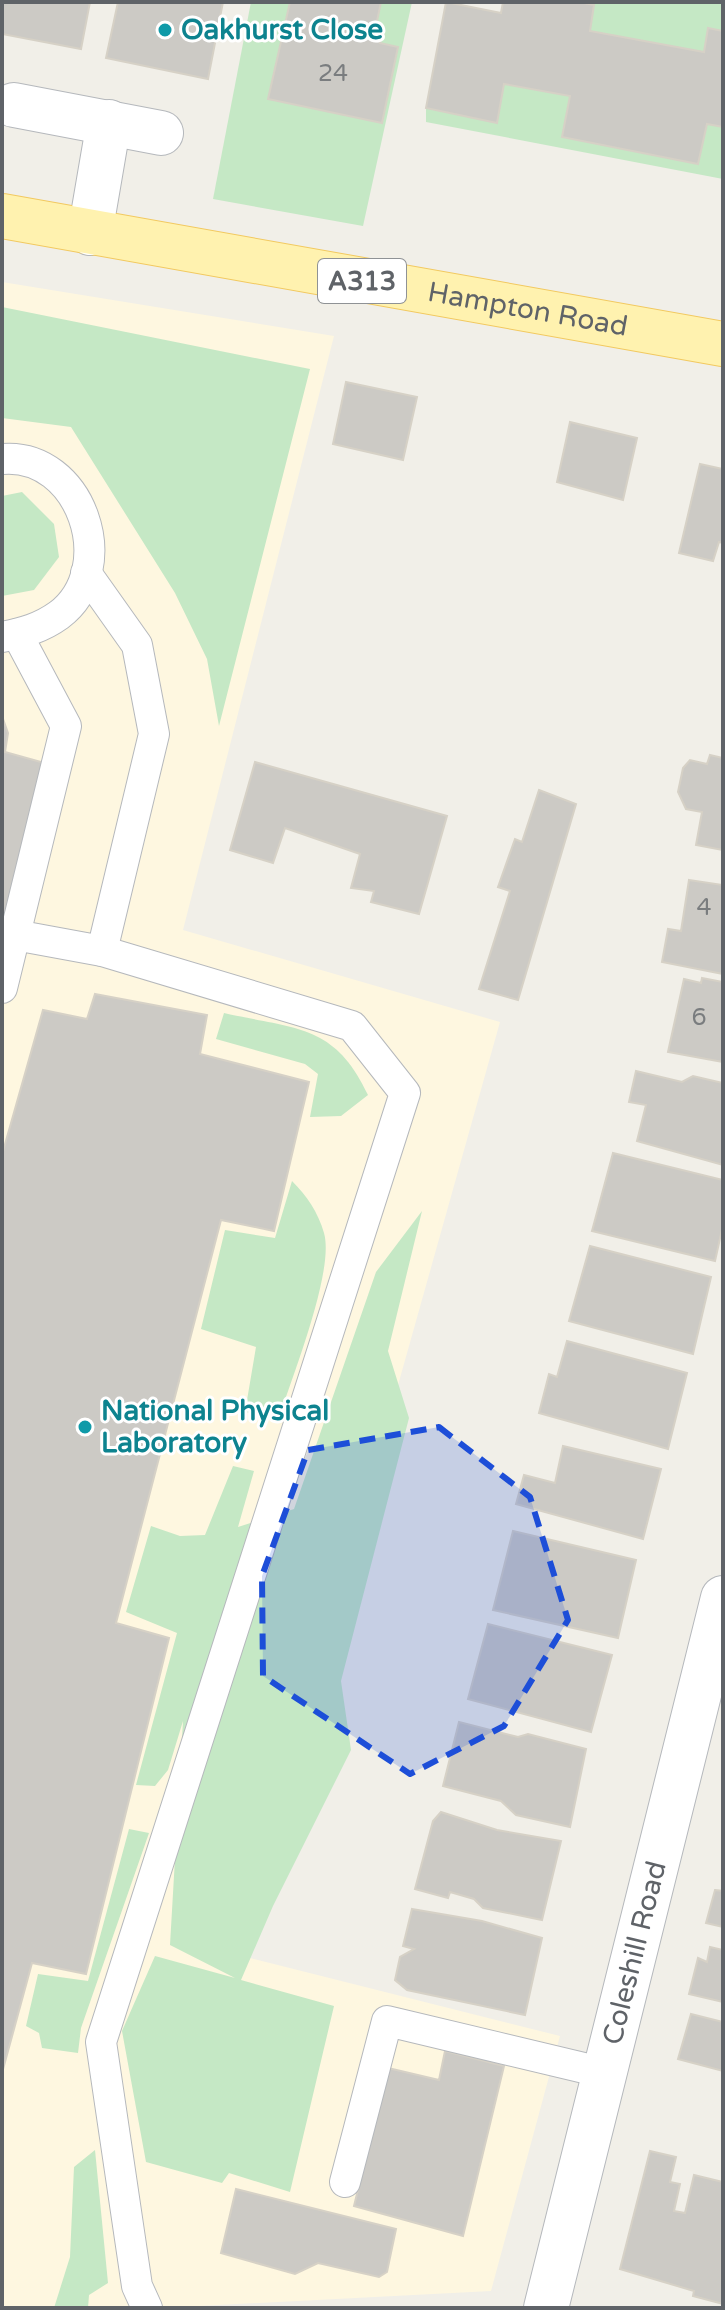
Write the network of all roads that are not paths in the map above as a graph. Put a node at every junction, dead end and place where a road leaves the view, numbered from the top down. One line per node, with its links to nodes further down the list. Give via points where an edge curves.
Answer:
1 (14, 105): 2 (street)
2 (109, 122): 3 (street); 5 (street)
3 (161, 133)
4 (2, 216): 5 (main road, Hampton Road / A313)
5 (90, 233): 6 (main road, Hampton Road / A313)
6 (723, 344)
7 (2, 459): 8 (lane, via 44,468 68,488 84,515 90,542)
8 (86, 573): 9 (lane, via 60,614 33,631); 11 (lane, via 137,645 154,734)
9 (10, 636): 10 (lane, via 66,726)
10 (15, 935): 11 (lane); 12 (lane)
11 (102, 951): 16 (lane, via 352,1026 405,1093 101,2042 137,2286)
12 (2, 988)
13 (723, 1598): 14 (street, Coleshill Road)
14 (605, 2073): 15 (lane, via 387,2021); 17 (street, Coleshill Road)
15 (345, 2182)
16 (147, 2308)
17 (546, 2308)

